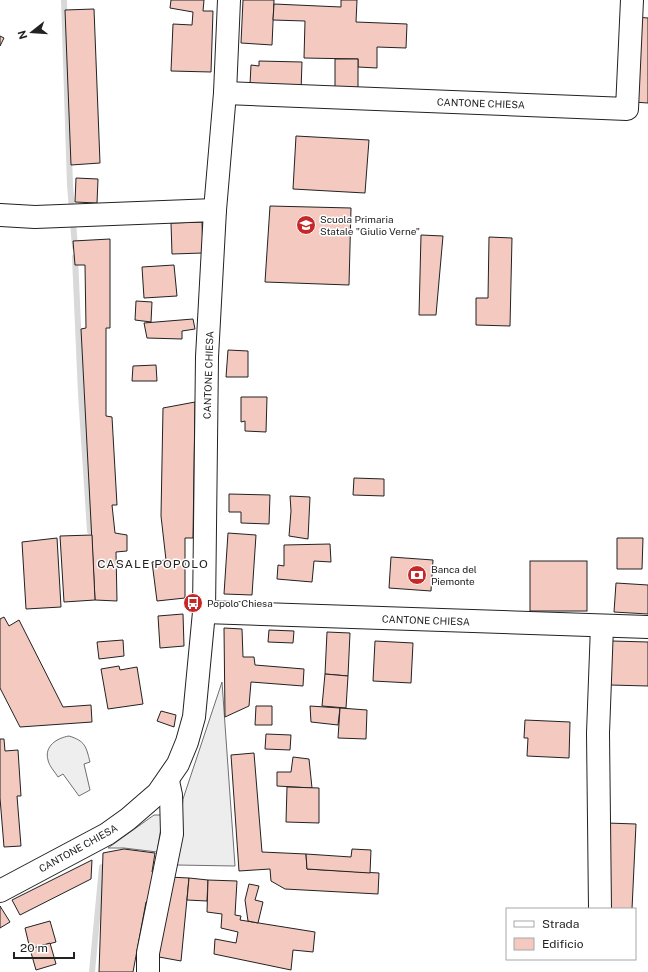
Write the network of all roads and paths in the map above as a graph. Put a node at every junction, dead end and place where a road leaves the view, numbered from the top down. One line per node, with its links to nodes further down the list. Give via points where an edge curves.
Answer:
1 (229, 0): 3 (street, CANTONE CHIESA)
2 (632, 0): 3 (street, CANTONE CHIESA, via 627,109)
3 (225, 93): 4 (street, CANTONE CHIESA)
4 (215, 210): 5 (street, via 35,217); 6 (street, CANTONE CHIESA, via 207,357)
5 (0, 215)
6 (204, 612): 7 (street, CANTONE CHIESA); 9 (street, CANTONE CHIESA, via 194,717 187,742)
7 (602, 626): 8 (street, CANTONE CHIESA); 11 (street, via 598,733)
8 (648, 627)
9 (168, 781): 10 (street, CANTONE CHIESA, via 149,802 107,834); 12 (street, via 172,834 148,953)
10 (0, 891)
11 (600, 908)
12 (148, 972)

